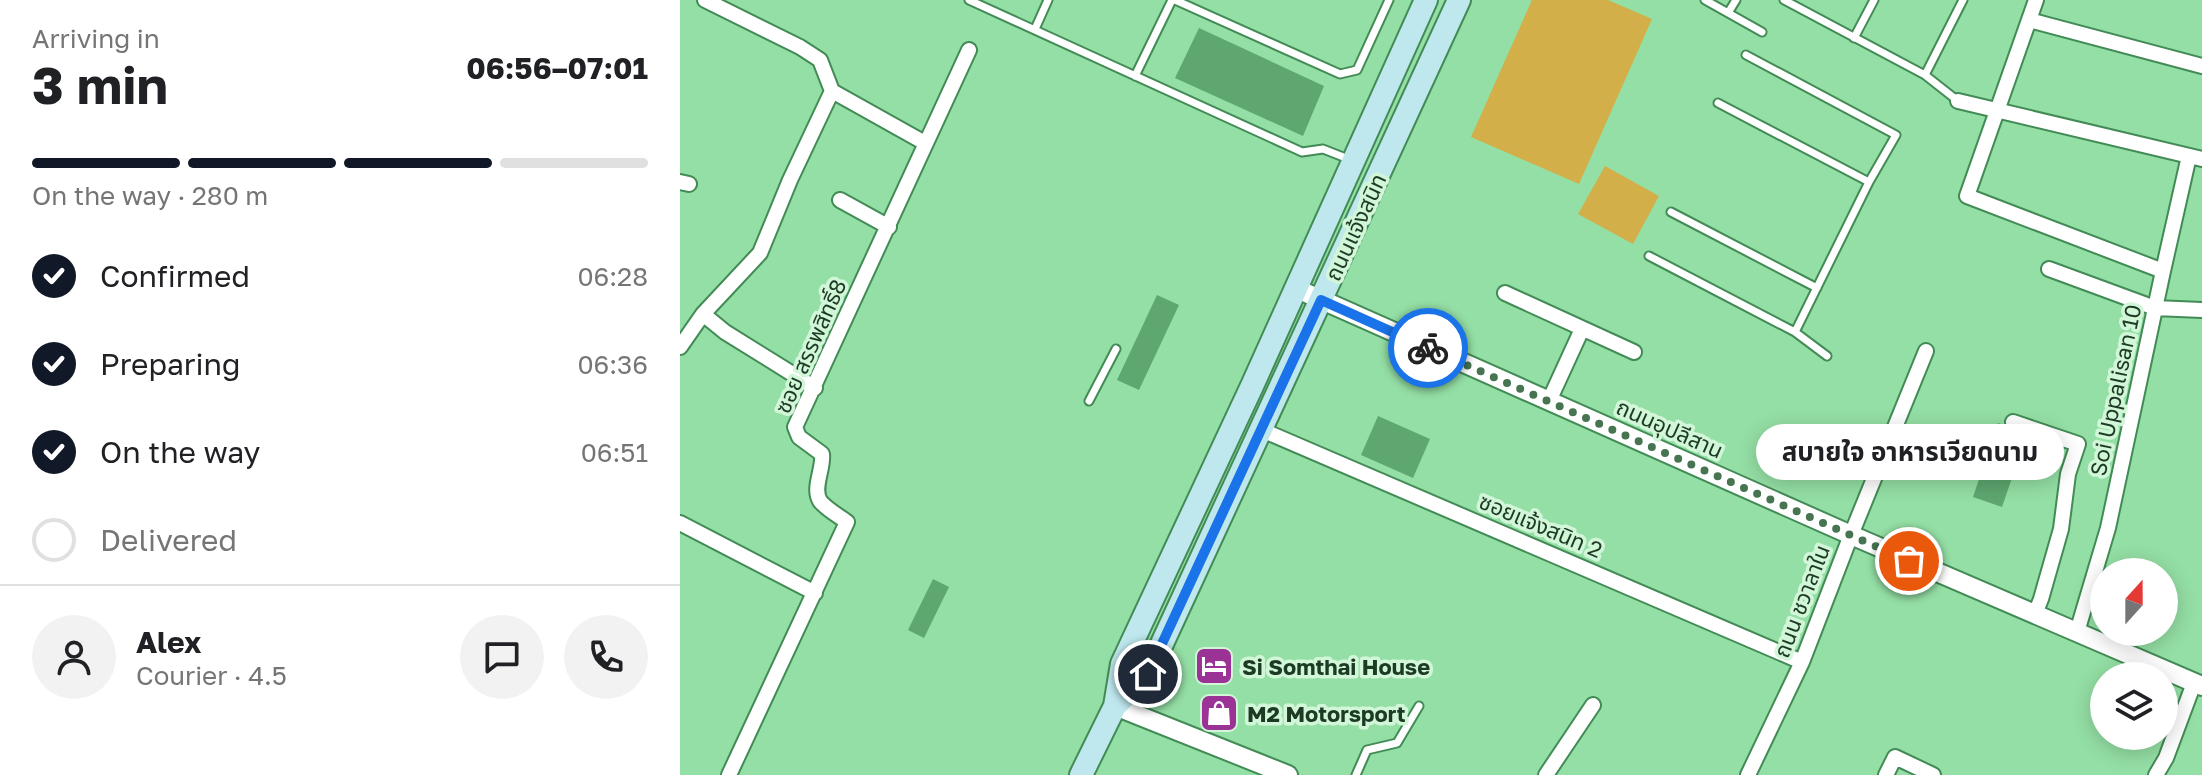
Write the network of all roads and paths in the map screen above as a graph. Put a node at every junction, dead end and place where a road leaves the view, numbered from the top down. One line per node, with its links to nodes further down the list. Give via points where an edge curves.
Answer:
1 (705, 0): 24 (street, via 820,60)
2 (969, 0): 16 (lane)
3 (1048, 0): 16 (lane)
4 (1174, 0): 5 (lane, via 1340,74 1357,70); 23 (lane)
5 (1389, 0)
6 (1426, 0): 30 (main road, ถนนแจ้งสนิท)
7 (1459, 0): 41 (main road, ถนนแจ้งสนิท)
8 (1705, 0): 14 (lane)
9 (1736, 0): 14 (lane)
10 (1784, 0): 18 (lane)
11 (1874, 0): 18 (lane)
12 (1963, 0): 22 (lane)
13 (2036, 0): 15 (street)
14 (1728, 13): 17 (lane)
15 (2029, 20): 21 (street); 27 (street)
16 (1035, 29): 23 (lane)
17 (1762, 32)
18 (1854, 38): 22 (lane)
19 (969, 50): 28 (street, ซอย สรรพสิทธิ์8)
20 (1746, 55): 31 (lane, via 1896,135)
21 (2202, 66)
22 (1925, 75): 25 (lane)
23 (1135, 76): 30 (lane, via 1302,152 1323,149)
24 (832, 91): 28 (street); 44 (street, via 760,253)
25 (1958, 101): 27 (street)
26 (1718, 103): 31 (lane)
27 (1996, 109): 29 (street); 37 (street, via 1967,196)
28 (925, 143): 34 (street, ซอย สรรพสิทธิ์8)
29 (2196, 157): 37 (street, Soi Uppalisan 10)
30 (1355, 161): 38 (main road, ถนนแจ้งสนิท)
31 (1869, 182): 39 (lane)
32 (840, 200): 34 (street)
33 (1671, 212): 39 (lane)
34 (889, 227): 52 (street, ซอย สรรพสิทธิ์8)
35 (1649, 256): 46 (lane)
36 (2049, 269): 42 (street)
37 (2163, 271): 42 (street, Soi Uppalisan 10)
38 (1295, 288): 41 (street, ถนนอุปลีสาน); 65 (main road, ถนนแจ้งสนิท, via 1122,664)
39 (1817, 288): 46 (lane)
40 (1505, 293): 45 (street)
41 (1321, 300): 54 (street, ถนนอุปลีสาน); 56 (main road, ถนนแจ้งสนิท)
42 (2155, 308): 43 (street); 61 (street, Soi Uppalisan 10, via 2108,528)
43 (2202, 310)
44 (703, 314): 47 (street); 52 (street)
45 (1582, 329): 50 (street); 54 (street)
46 (1795, 332): 51 (lane)
47 (680, 347)
48 (1116, 349): 53 (lane)
49 (1926, 351): 58 (street, ถนน ชวาลาใน)
50 (1634, 352)
51 (1827, 356)
52 (815, 388): 59 (street, ซอย สรรพสิทธิ์8, via 795,427 799,437 822,454 819,500 847,522)
53 (1089, 401)
54 (1549, 401): 58 (street, ถนนอุปลีสาน)
55 (2013, 422): 60 (street, via 2078,444 2061,529)
56 (1262, 430): 62 (street, ซอยแจ้งสนิท 2); 65 (main road, ถนนแจ้งสนิท, via 1148,674)
57 (680, 523): 59 (street)
58 (1851, 535): 60 (street, ถนนอุปลีสาน); 62 (street, ถนน ชวาลาใน)
59 (815, 593): 67 (street, ซอย สรรพสิทธิ์8)
60 (2035, 614): 61 (street, ถนนอุปลีสาน)
61 (2077, 632): 63 (street, ถนนอุปลีสาน)
62 (1802, 662): 72 (street, ถนน ชวาลาใน)
63 (2198, 684): 75 (street)
64 (1593, 705): 71 (street)
65 (1115, 706): 68 (main road, ถนนแจ้งสนิท); 69 (street)
66 (1419, 706): 70 (lane, via 1397,743 1367,750)
67 (729, 775)
68 (1081, 775)
69 (1288, 775)
70 (1356, 775)
71 (1546, 775)
72 (1748, 775)
73 (1886, 775): 74 (street, via 1895,757)
74 (1933, 775)
75 (2156, 775)

